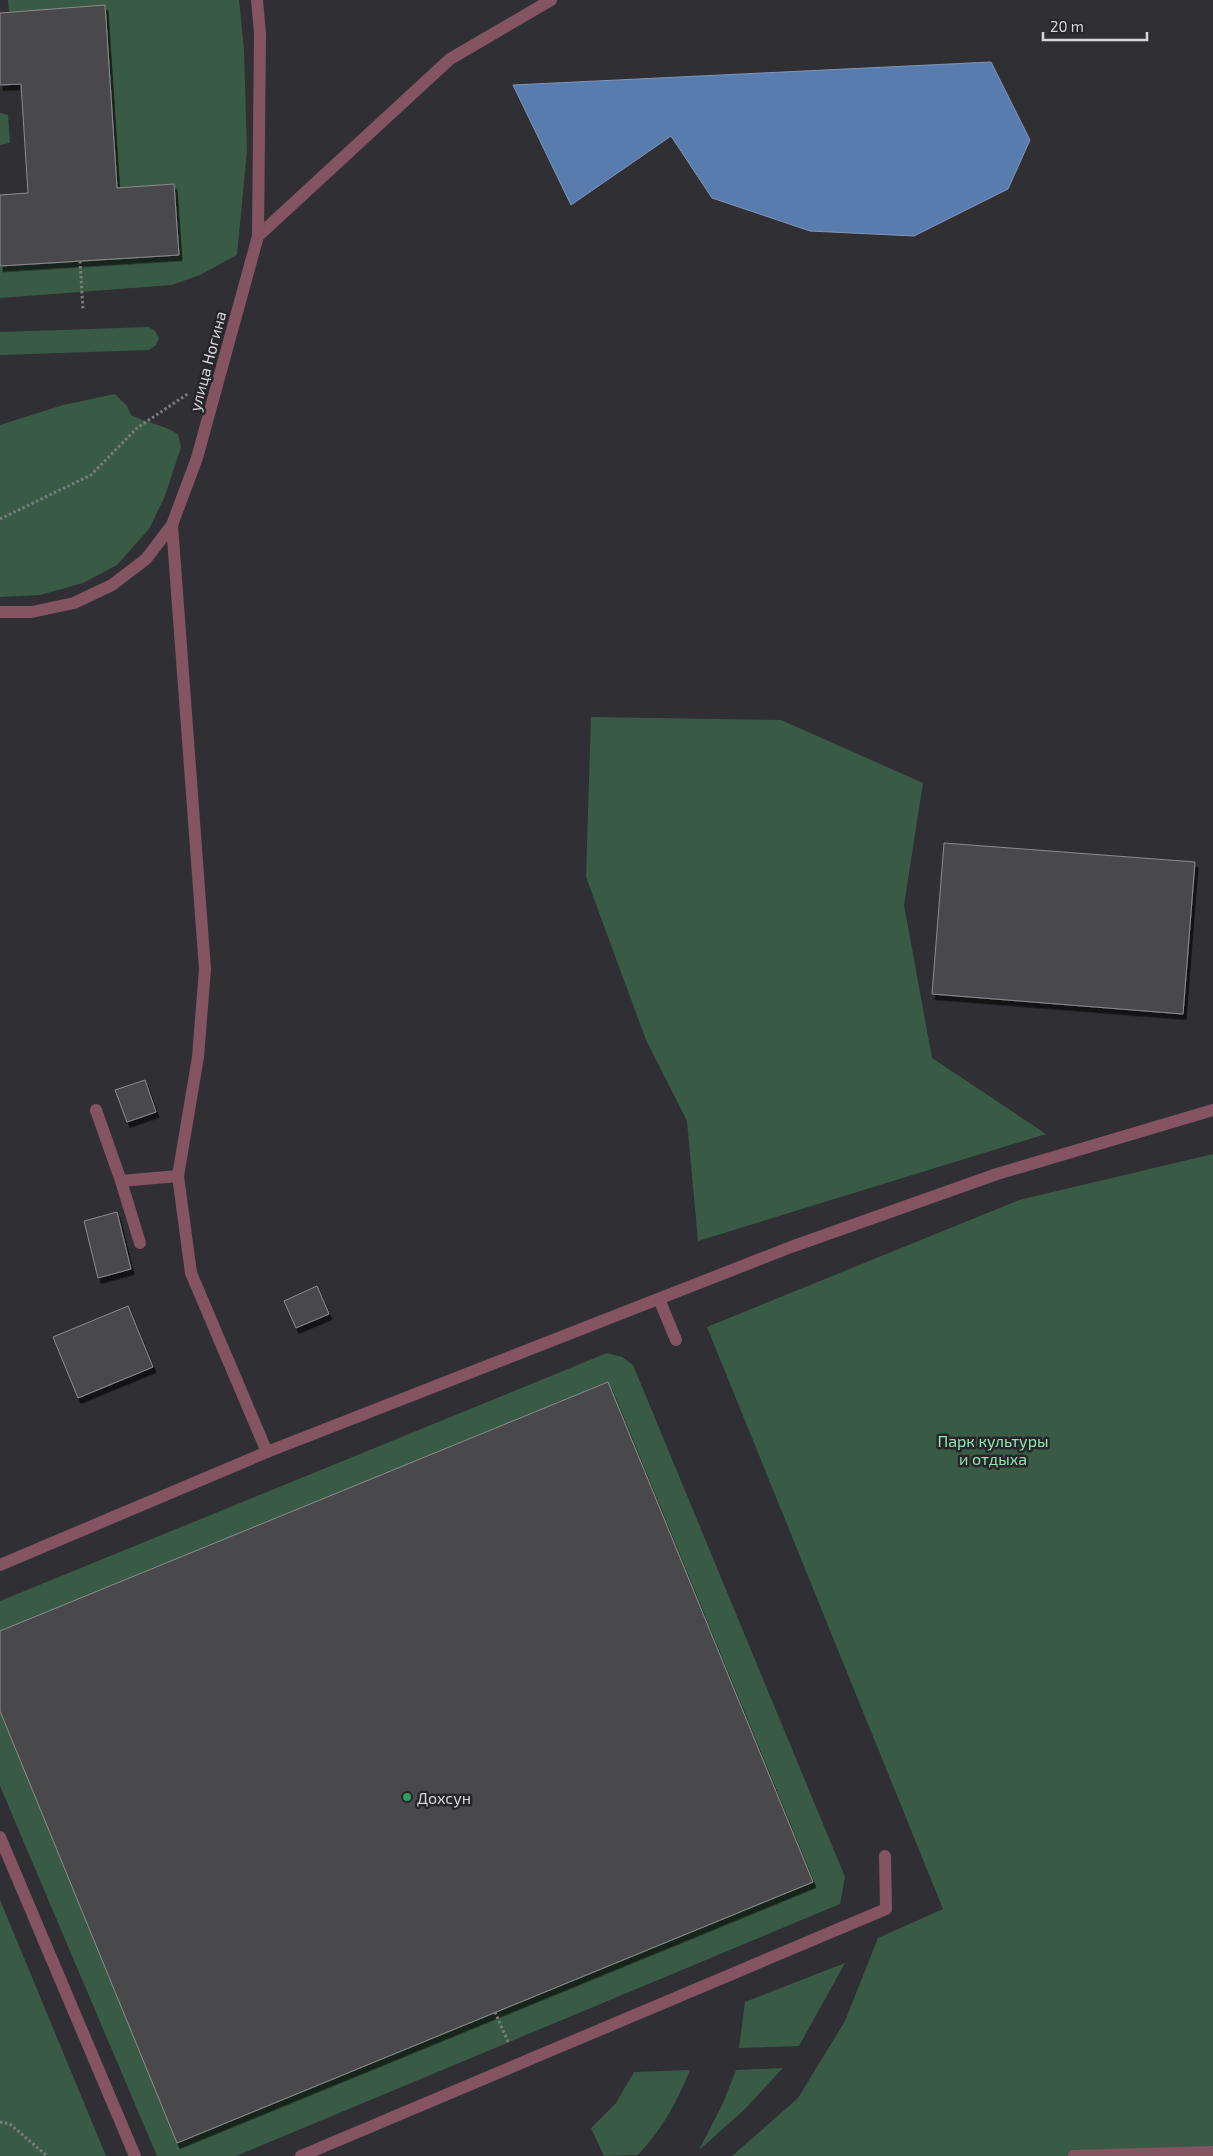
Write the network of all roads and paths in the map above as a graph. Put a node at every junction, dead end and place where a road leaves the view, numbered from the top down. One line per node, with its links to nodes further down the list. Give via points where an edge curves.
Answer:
1 (257, 0): 3 (street, улица Ногина, via 260,34)
2 (551, 0): 3 (street, via 450,59)
3 (258, 236): 6 (street, улица Ногина)
4 (80, 261): 5 (path)
5 (83, 310)
6 (220, 372): 7 (path, via 137,428 91,475); 8 (street, улица Ногина, via 197,458)
7 (0, 519)
8 (172, 525): 9 (street, улица Ногина, via 146,559 112,585 74,603 32,612); 12 (street, via 205,969 198,1057)
9 (0, 612)
10 (96, 1110): 13 (street)
11 (1213, 1110): 15 (street, via 997,1174 791,1247)
12 (178, 1176): 13 (street); 17 (street, via 191,1273)
13 (121, 1181): 14 (street)
14 (140, 1243)
15 (659, 1299): 16 (street); 17 (street)
16 (676, 1340)
17 (267, 1452): 18 (street)
18 (0, 1565)
19 (0, 1837): 26 (street)
20 (885, 1856): 27 (street, via 886,1909)
21 (496, 2012): 22 (path)
22 (511, 2050)
23 (0, 2122): 25 (path, via 10,2124)
24 (1213, 2152): 28 (street)
25 (47, 2156)
26 (135, 2156)
27 (301, 2156)
28 (1074, 2156)

